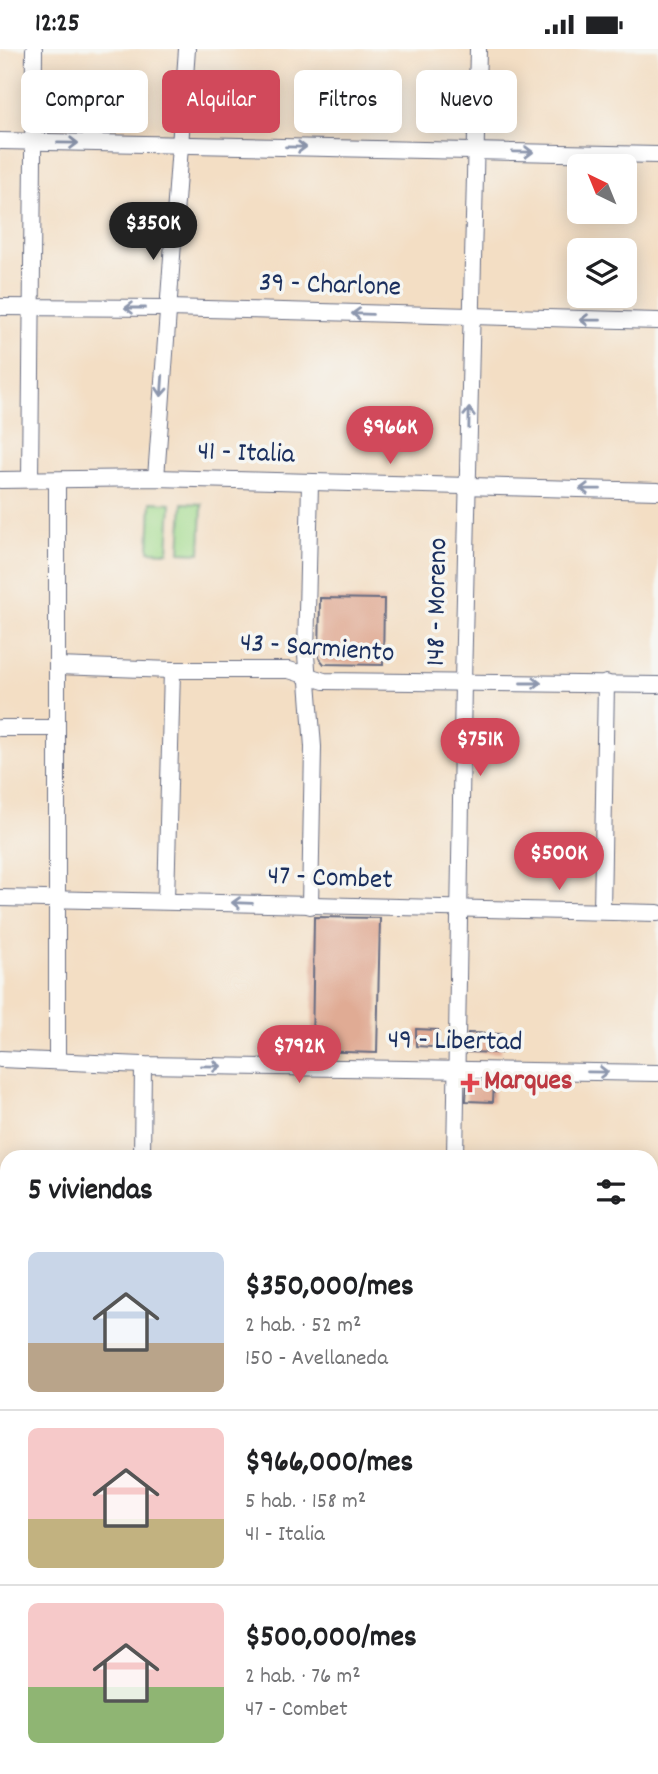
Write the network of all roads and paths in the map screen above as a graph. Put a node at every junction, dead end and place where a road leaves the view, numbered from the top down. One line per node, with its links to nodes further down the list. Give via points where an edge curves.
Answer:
1 (34, 49): 5 (street)
2 (187, 49): 6 (street)
3 (478, 49): 7 (street, 148 - Moreno)
4 (0, 141): 5 (street)
5 (34, 143): 6 (street, one-way to 6); 10 (street)
6 (180, 144): 7 (street, one-way to 7); 11 (street)
7 (477, 151): 8 (street, one-way to 8); 12 (street, 148 - Moreno)
8 (658, 155)
9 (0, 307): 10 (street, 39 - Charlone)
10 (33, 307): 11 (street, 39 - Charlone, one-way to 10); 15 (street)
11 (168, 308): 12 (street, 39 - Charlone, one-way to 11); 14 (street, one-way to 14)
12 (471, 317): 13 (street, 39 - Charlone, one-way to 12); 19 (street, 148 - Moreno, one-way to 12)
13 (658, 321)
14 (156, 478): 17 (street, 41 - Italia); 18 (street, 41 - Italia)
15 (30, 479): 16 (street, 41 - Italia); 17 (street, 41 - Italia)
16 (0, 480)
17 (57, 480): 21 (street)
18 (310, 483): 19 (street, 41 - Italia); 23 (street)
19 (468, 486): 20 (street, 41 - Italia, one-way to 19); 24 (street, 148 - Moreno)
20 (658, 491)
21 (57, 666): 22 (street, 43 - Sarmiento); 27 (street)
22 (172, 670): 23 (street, 43 - Sarmiento, via 289,670); 31 (street)
23 (307, 675): 24 (street, 43 - Sarmiento, via 324,681); 32 (street, via 313,747)
24 (463, 683): 25 (street, 43 - Sarmiento, one-way to 25); 33 (street, 148 - Moreno)
25 (606, 683): 26 (street, 43 - Sarmiento); 34 (street)
26 (658, 685)
27 (57, 728): 28 (street); 30 (street)
28 (0, 729)
29 (0, 898): 30 (street, 47 - Combet)
30 (58, 899): 31 (street, 47 - Combet); 37 (street)
31 (166, 900): 32 (street, 47 - Combet, one-way to 31)
32 (310, 906): 33 (street, 47 - Combet)
33 (459, 910): 34 (street, 47 - Combet); 39 (street, 148 - Moreno)
34 (602, 911): 35 (street, 47 - Combet)
35 (658, 913)
36 (0, 1059): 37 (street, 49 - Libertad)
37 (57, 1061): 38 (street, 49 - Libertad)
38 (143, 1065): 39 (street, 49 - Libertad, one-way to 39); 41 (street)
39 (456, 1069): 40 (street, 49 - Libertad, one-way to 40); 42 (street, 148 - Moreno)
40 (658, 1073)
41 (142, 1150)
42 (455, 1150)

